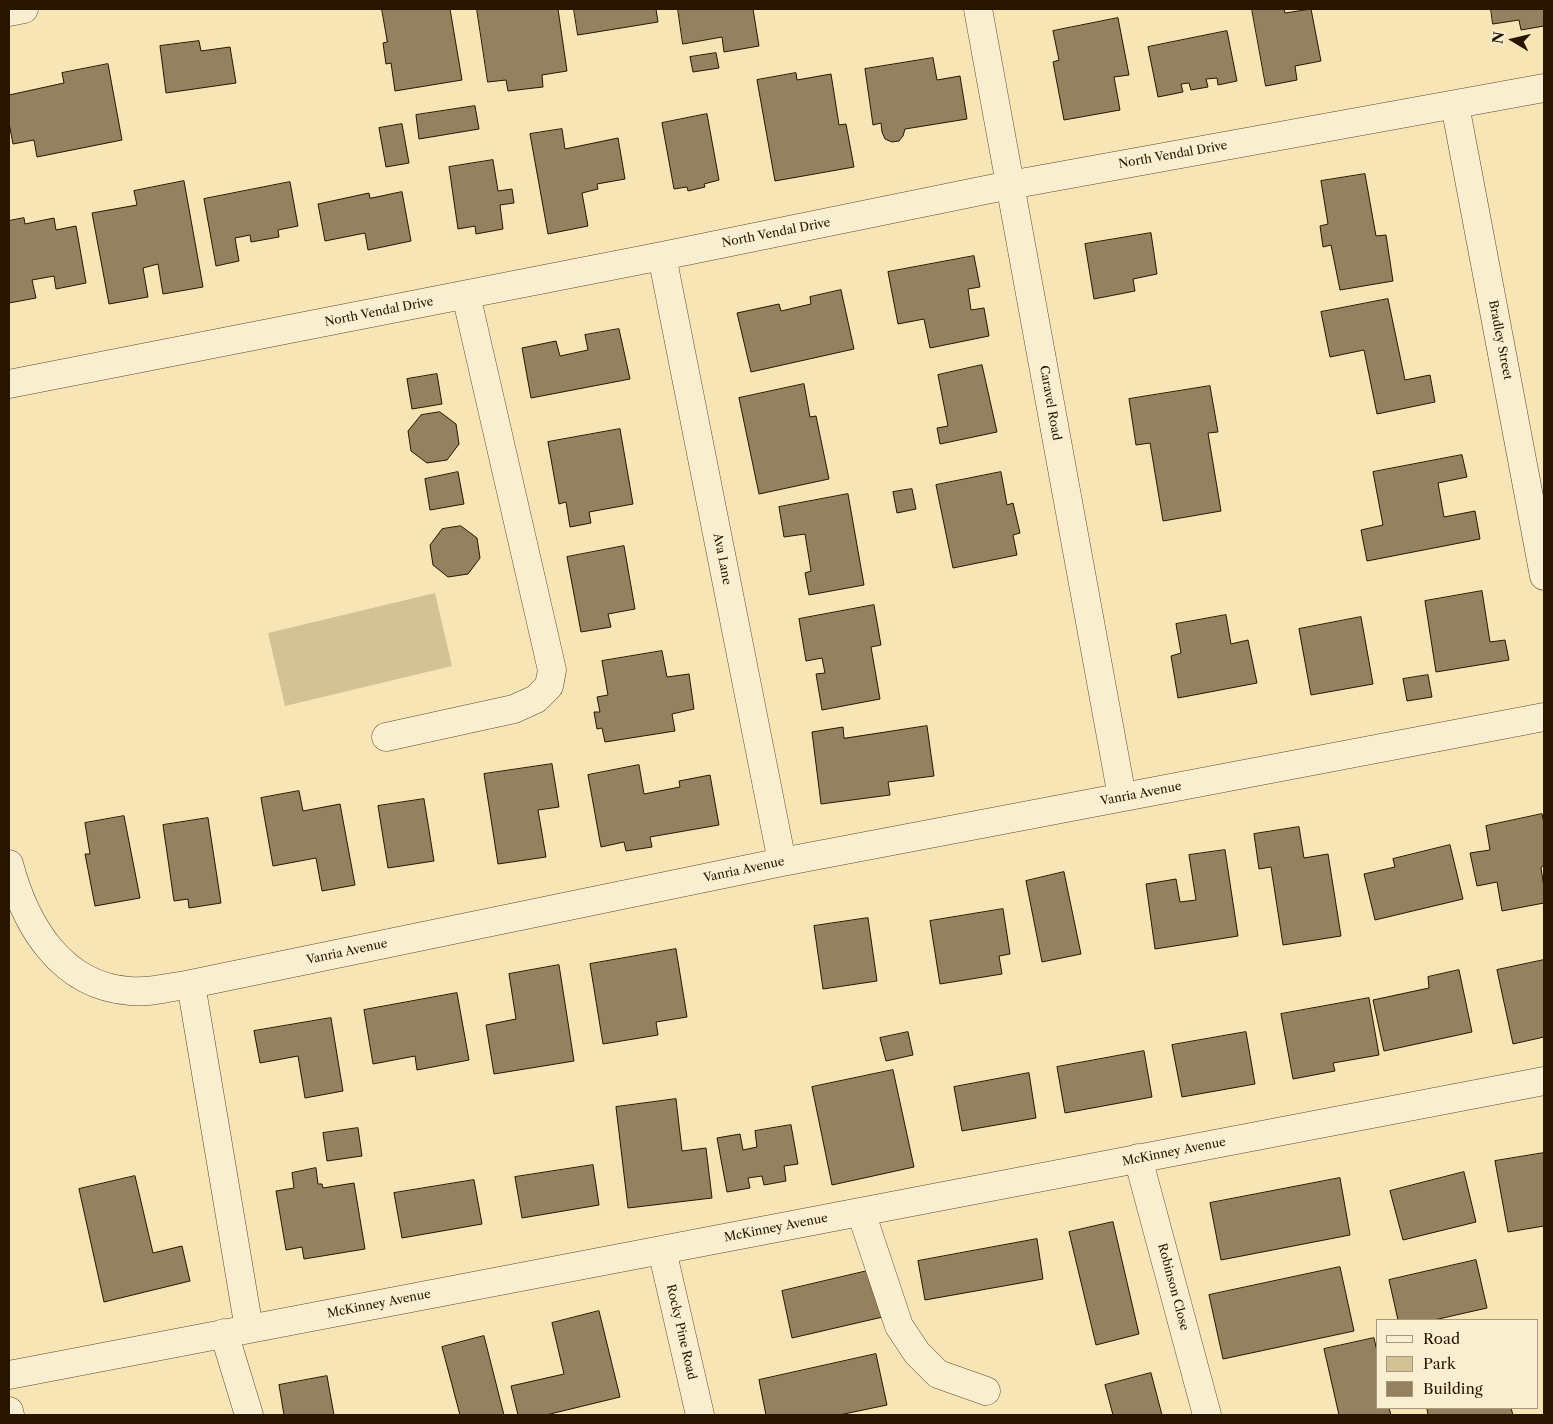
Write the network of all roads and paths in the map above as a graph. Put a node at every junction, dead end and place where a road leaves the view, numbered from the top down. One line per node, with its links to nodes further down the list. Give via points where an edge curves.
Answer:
1 (24, 9): 3 (street)
2 (978, 9): 6 (street, Caravel Road)
3 (9, 12)
4 (1544, 88): 5 (street, North Vendal Drive)
5 (1455, 105): 6 (street, North Vendal Drive); 10 (street, Bradley Street)
6 (1010, 185): 7 (street, North Vendal Drive); 14 (street, Caravel Road)
7 (662, 256): 8 (street, North Vendal Drive); 15 (street, Ava Lane)
8 (466, 295): 9 (street, North Vendal Drive); 13 (street, via 552,670 549,686 536,699 514,710)
9 (9, 384)
10 (1532, 447): 11 (street, Bradley Street)
11 (1544, 576)
12 (1544, 717): 14 (street, Vanria Avenue)
13 (386, 737)
14 (1122, 797): 15 (street, Vanria Avenue)
15 (782, 862): 17 (street, Vanria Avenue)
16 (9, 864): 17 (street, Vanria Avenue, via 16,891 36,931 47,947 78,974 95,984 130,991)
17 (191, 984): 22 (street)
18 (1544, 1081): 19 (street, McKinney Avenue)
19 (1138, 1158): 20 (street, McKinney Avenue); 29 (street, Robinson Close)
20 (861, 1212): 21 (street, McKinney Avenue); 24 (street, via 898,1326 917,1353 938,1374)
21 (662, 1250): 22 (street, McKinney Avenue); 28 (street, Rocky Pine Road)
22 (237, 1331): 23 (street, McKinney Avenue); 27 (street)
23 (9, 1375)
24 (986, 1391)
25 (9, 1411): 26 (street)
26 (10, 1415)
27 (249, 1415)
28 (700, 1415)
29 (1207, 1415)

